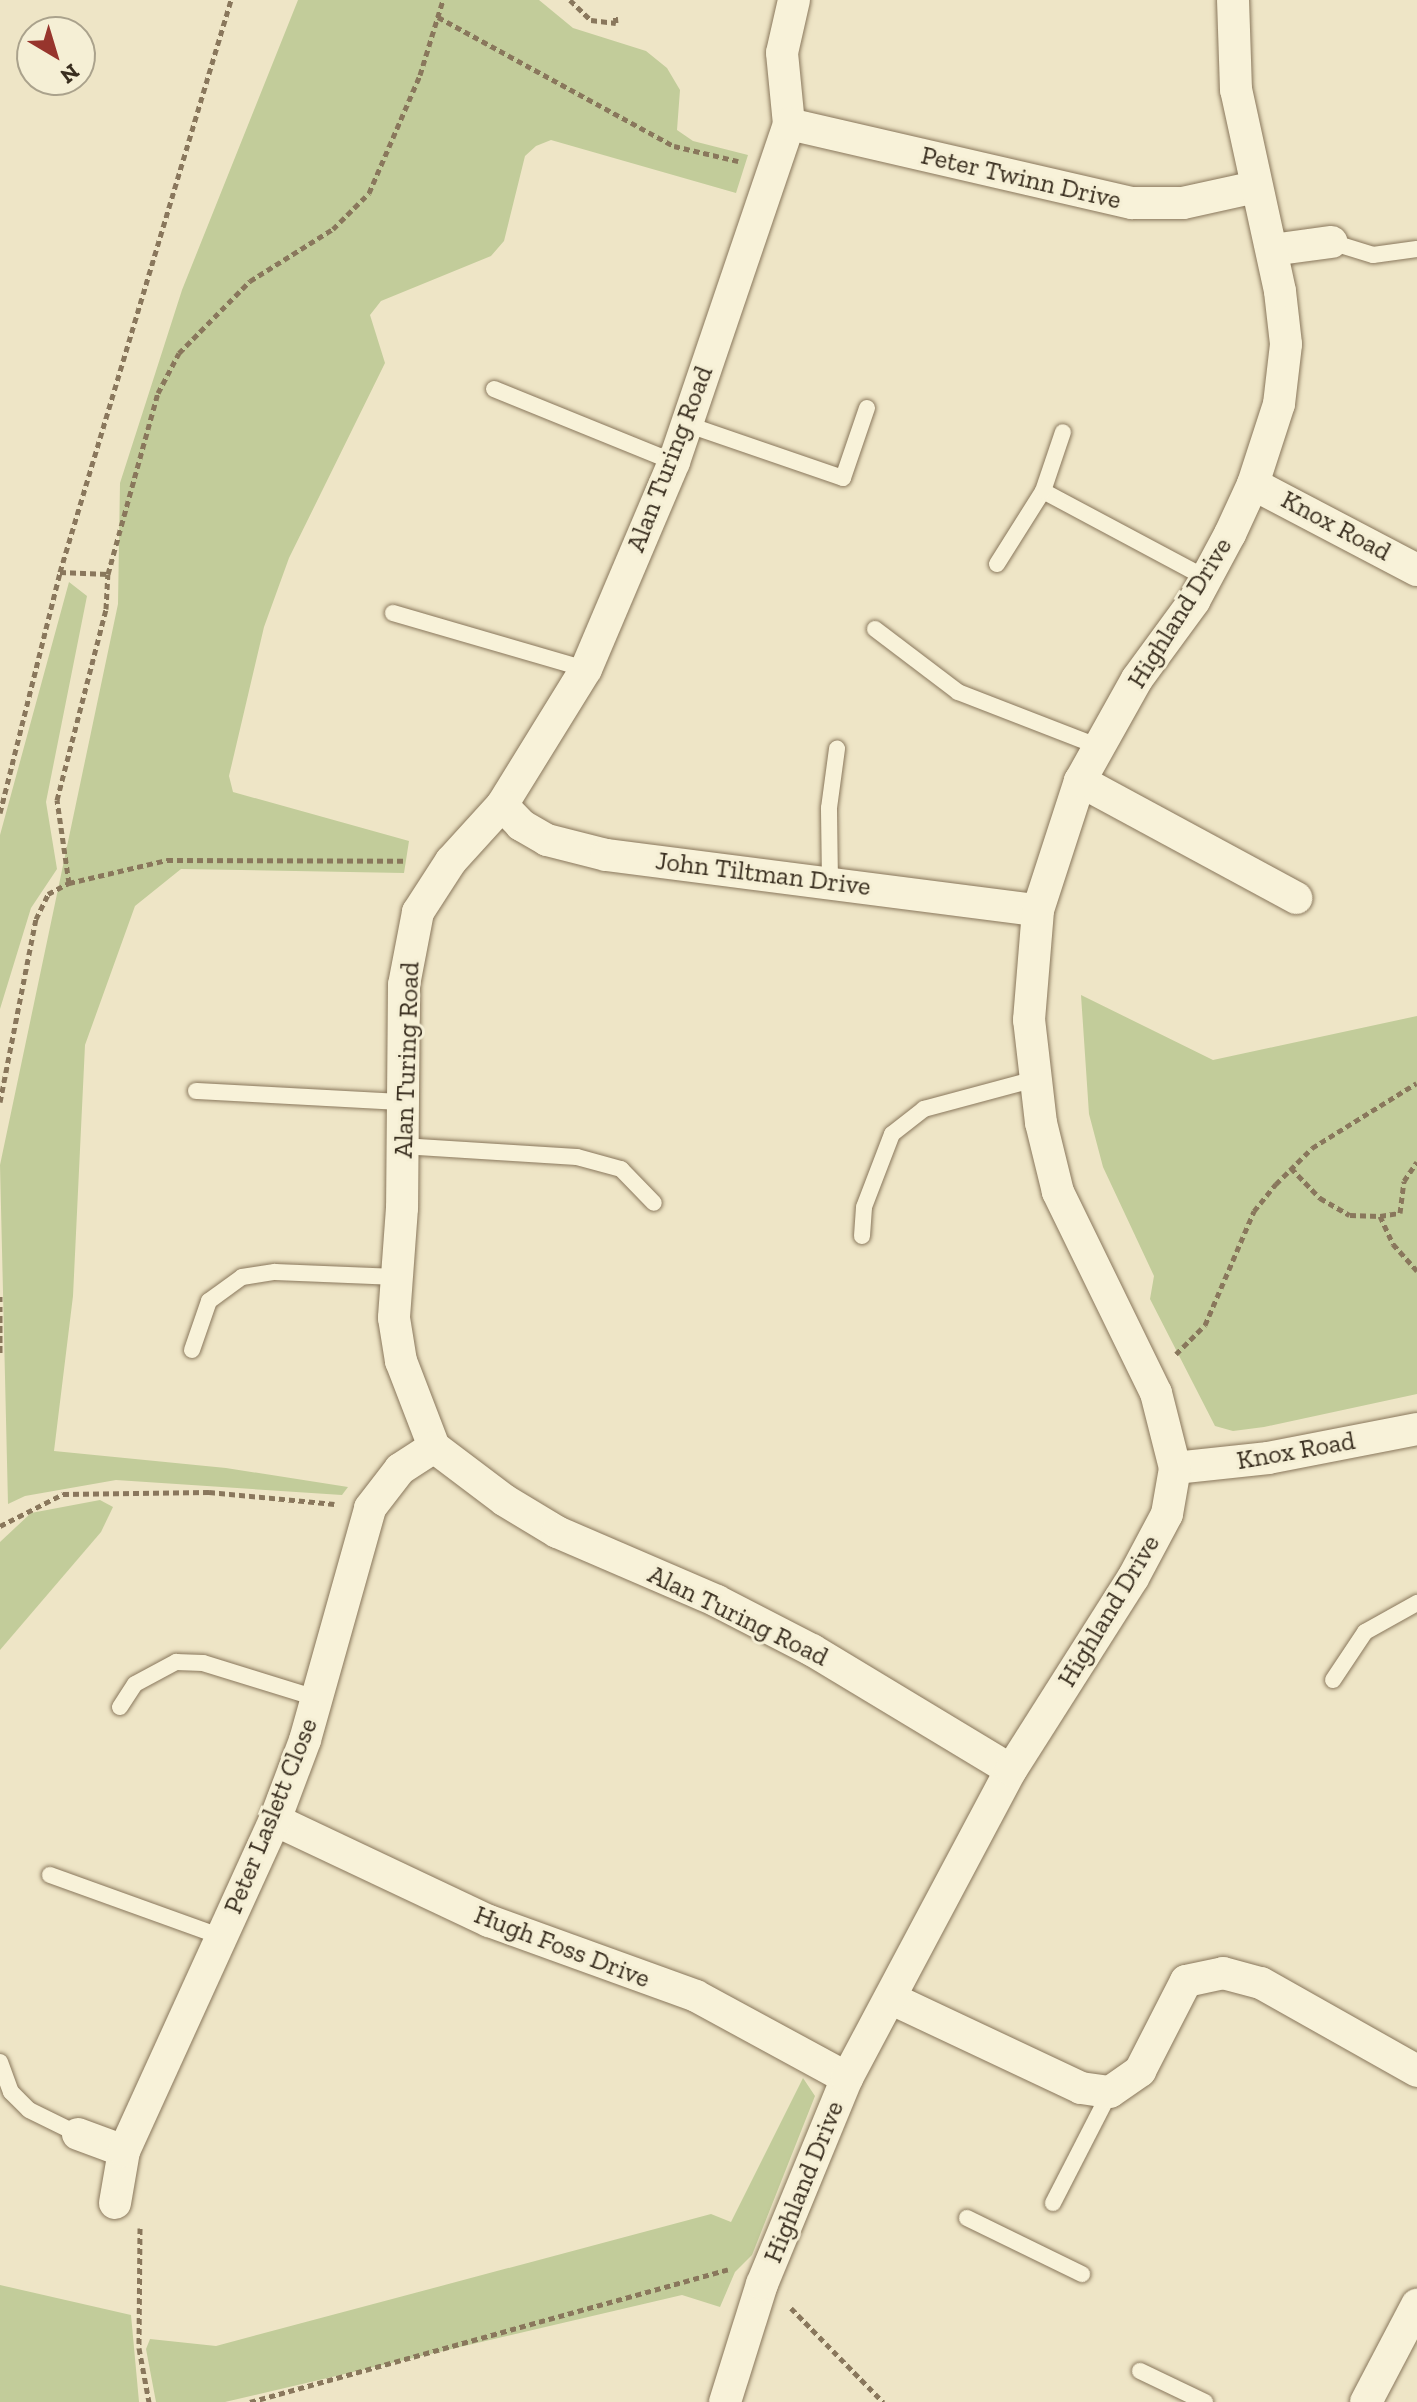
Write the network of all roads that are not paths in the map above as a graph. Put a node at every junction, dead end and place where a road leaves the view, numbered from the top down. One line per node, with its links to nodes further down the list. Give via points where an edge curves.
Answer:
1 (794, 0): 3 (street, Alan Turing Road, via 782,53)
2 (1233, 0): 4 (street, Highland Drive, via 1236,90)
3 (789, 124): 4 (street, Peter Twinn Drive, via 1132,203 1183,203); 10 (street, Alan Turing Road)
4 (1256, 187): 7 (street, Highland Drive)
5 (1331, 242): 6 (lane, via 1373,255); 7 (street)
6 (1417, 249)
7 (1272, 250): 13 (street, Highland Drive, via 1286,344 1279,404)
8 (494, 389): 12 (lane)
9 (867, 408): 10 (lane, via 843,478)
10 (686, 424): 12 (street, Alan Turing Road)
11 (1063, 432): 14 (lane)
12 (674, 462): 20 (street, Alan Turing Road)
13 (1253, 484): 16 (street, Knox Road); 17 (street, Highland Drive)
14 (1043, 491): 15 (lane); 17 (lane)
15 (997, 564)
16 (1417, 570)
17 (1206, 578): 21 (street, Highland Drive, via 1137,679)
18 (393, 613): 20 (lane)
19 (875, 629): 21 (lane, via 958,692)
20 (586, 669): 24 (street, Alan Turing Road)
21 (1100, 747): 23 (street, Highland Drive)
22 (837, 749): 25 (lane, via 829,808)
23 (1080, 781): 26 (street); 27 (street, Highland Drive)
24 (502, 805): 25 (street, John Tiltman Drive, via 521,825 547,840 606,855); 30 (street, Alan Turing Road, via 451,861 418,912 404,985)
25 (830, 882): 27 (street, John Tiltman Drive)
26 (1296, 898)
27 (1038, 910): 28 (street, Highland Drive, via 1029,1020)
28 (1039, 1078): 33 (lane, via 924,1109 892,1134 864,1207); 38 (street, Highland Drive, via 1041,1123 1058,1192 1156,1393)
29 (196, 1091): 30 (lane)
30 (402, 1102): 31 (street, Alan Turing Road)
31 (402, 1146): 32 (lane, via 577,1157 621,1169); 34 (street, Alan Turing Road)
32 (654, 1203)
33 (862, 1236)
34 (397, 1277): 35 (lane, via 275,1272 242,1277 209,1301); 37 (street, Alan Turing Road, via 394,1318 401,1361)
35 (192, 1350)
36 (1417, 1429): 38 (street, Knox Road, via 1268,1458)
37 (434, 1447): 41 (street, Peter Laslett Close, via 400,1469 370,1508); 43 (street, Alan Turing Road, via 557,1532 785,1636)
38 (1175, 1468): 43 (street, Highland Drive, via 1167,1514 1139,1567)
39 (1417, 1603): 40 (lane, via 1365,1632)
40 (1333, 1680)
41 (316, 1698): 42 (lane, via 203,1663 176,1662 135,1684); 44 (street, Peter Laslett Close)
42 (120, 1707)
43 (1011, 1770): 47 (street, Highland Drive)
44 (275, 1820): 46 (street, Peter Laslett Close); 50 (street, Hugh Foss Drive, via 489,1921 696,1996)
45 (50, 1875): 46 (lane)
46 (222, 1937): 53 (street, Peter Laslett Close)
47 (892, 1999): 50 (street, Highland Drive); 51 (street, via 1081,2088)
48 (0, 2062): 52 (lane, via 11,2092 29,2110)
49 (1417, 2071): 51 (street, via 1261,1983 1223,1973 1186,1981 1140,2071)
50 (847, 2078): 61 (street, Highland Drive, via 762,2284)
51 (1110, 2092): 55 (lane)
52 (78, 2134): 53 (street)
53 (124, 2151): 54 (street, Peter Laslett Close)
54 (115, 2203)
55 (1053, 2203)
56 (967, 2218): 57 (lane, via 1033,2241)
57 (1082, 2274)
58 (1417, 2305): 59 (street)
59 (1409, 2343): 63 (street)
60 (1140, 2371): 62 (lane)
61 (725, 2402)
62 (1205, 2402)
63 (1366, 2402)

